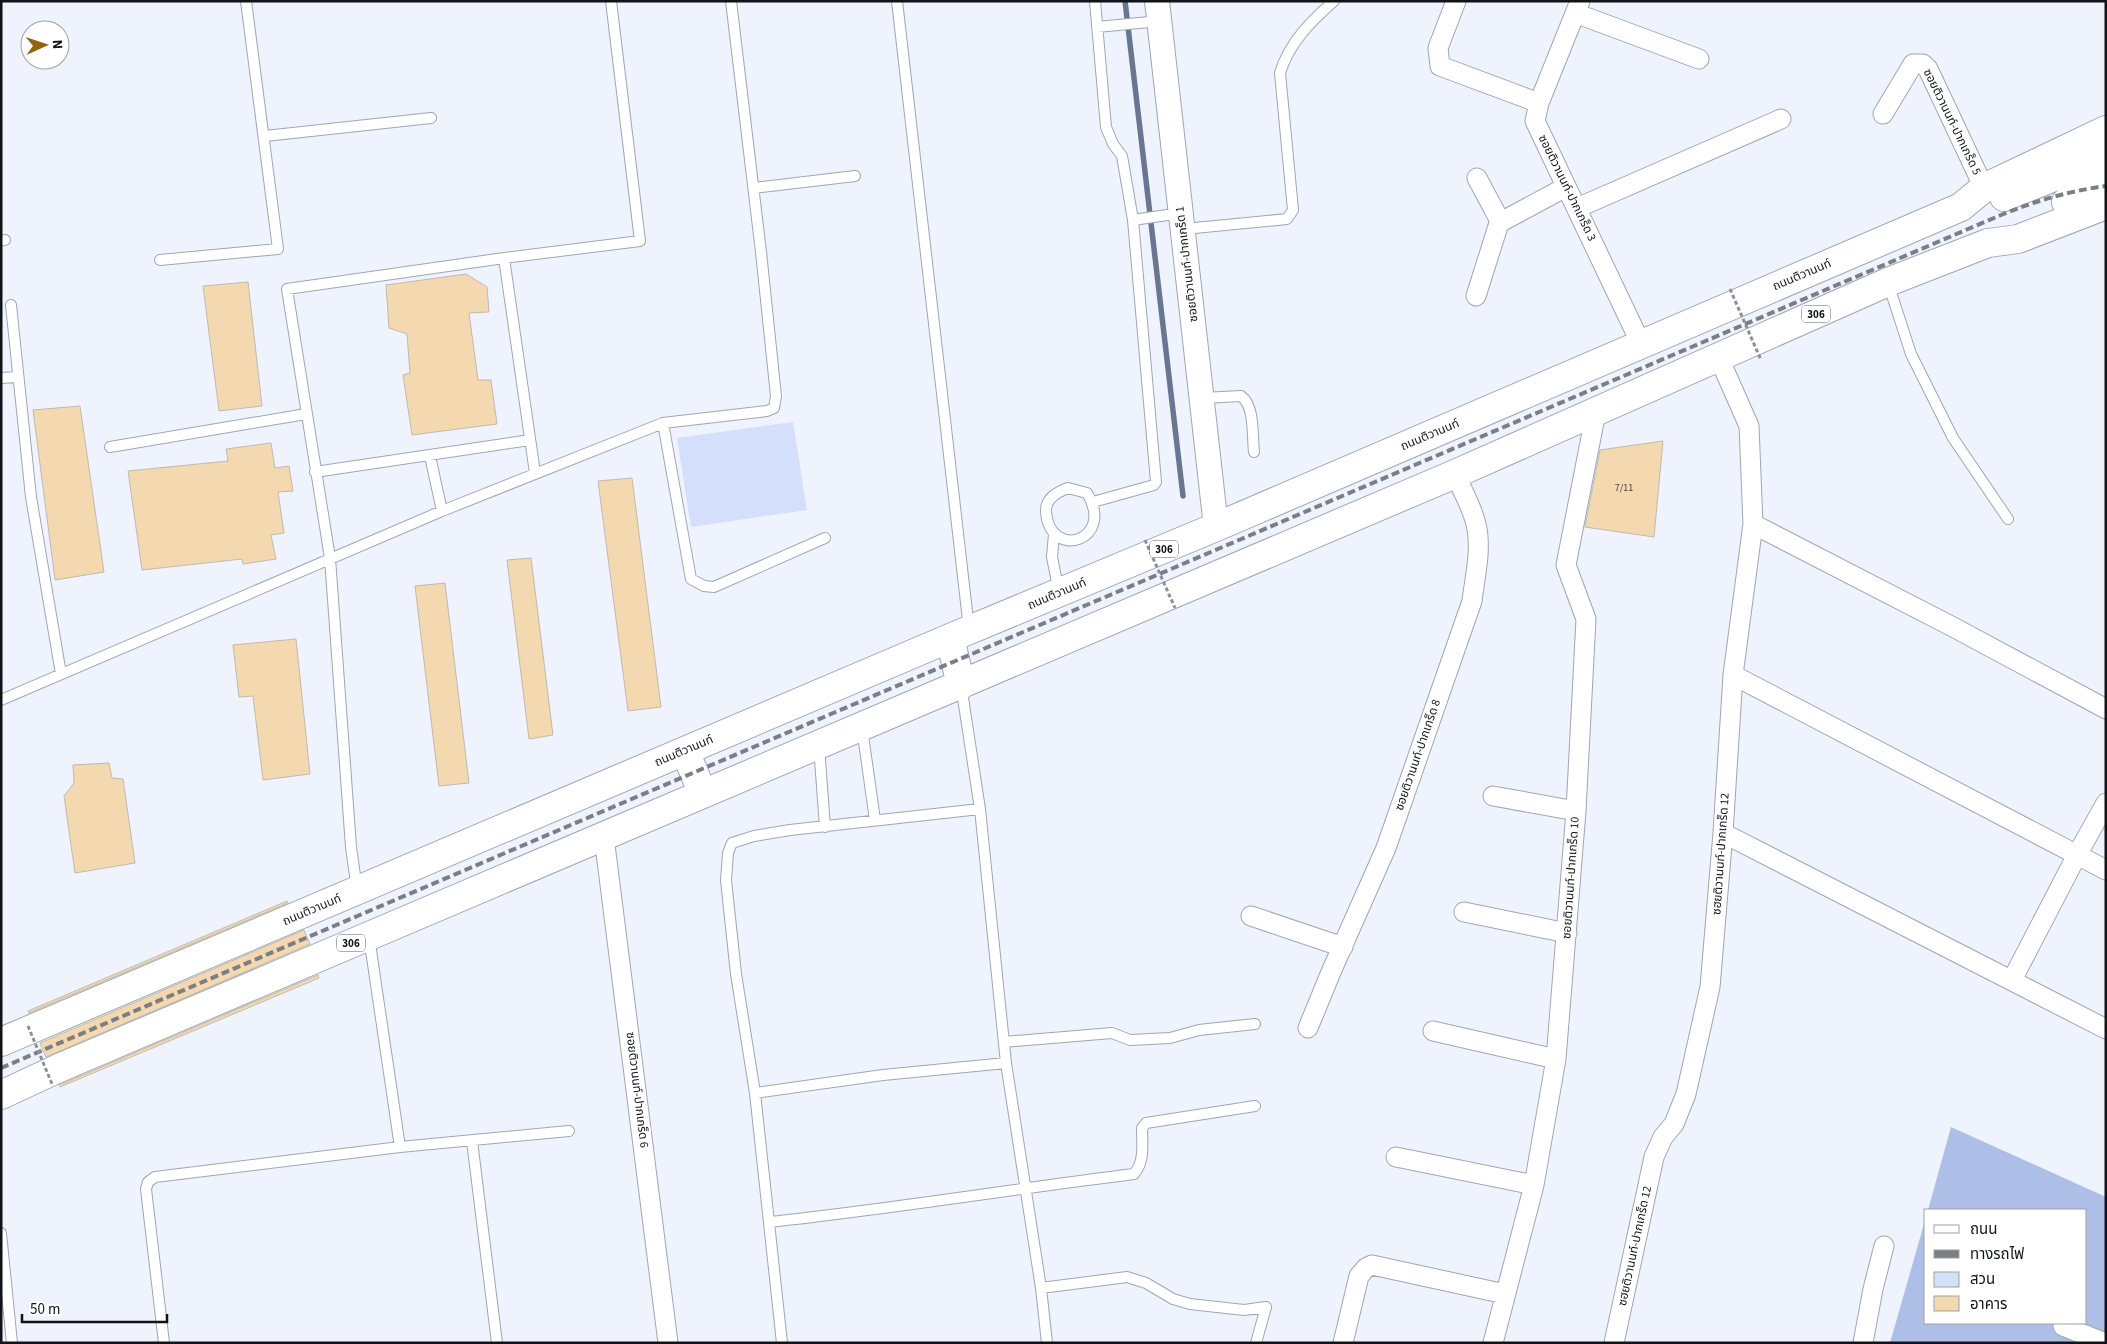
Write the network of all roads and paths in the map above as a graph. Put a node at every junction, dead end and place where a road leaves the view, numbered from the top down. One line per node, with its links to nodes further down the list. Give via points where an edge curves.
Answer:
1 (246, 1): 17 (lane)
2 (611, 1): 32 (lane, via 640,241)
3 (730, 1): 23 (lane)
4 (897, 1): 65 (lane)
5 (1095, 1): 10 (lane)
6 (1334, 1): 29 (lane, via 1297,38 1280,73 1291,214 1287,219)
7 (1456, 1): 12 (street, via 1438,48 1440,66)
8 (1577, 7): 11 (street); 12 (street, ซอยติวานนท์-ปากเกร็ด 3)
9 (1159, 11): 10 (lane); 29 (street, ซอยติวานนท์-ปากเกร็ด 1)
10 (1097, 28): 28 (lane, via 1106,127 1122,156)
11 (1698, 59)
12 (1539, 103): 22 (street, ซอยติวานนท์-ปากเกร็ด 3, via 1535,121)
13 (1883, 114): 24 (street, ซอยติวานนท์-ปากเกร็ด 5, via 1913,64 1923,64)
14 (431, 118): 17 (lane)
15 (1781, 119): 27 (street)
16 (2106, 130): 24 (main road, ถนนติวานนท์ / 306)
17 (265, 136): 33 (lane, via 278,249)
18 (2106, 156): 26 (main road, 306, via 2008,196)
19 (855, 176): 23 (lane)
20 (1477, 178): 30 (street)
21 (2106, 184): 31 (main road, 306, via 2016,224)
22 (1566, 187): 27 (street, ซอยติวานนท์-ปากเกร็ด 3); 30 (street)
23 (754, 188): 46 (lane, via 776,396 774,408)
24 (1984, 188): 26 (main road, ถนนติวานนท์ / 306)
25 (2106, 205): 31 (main road, 306, via 2018,239)
26 (1961, 206): 38 (main road, ถนนติวานนท์ / 306)
27 (1577, 208): 38 (street, ซอยติวานนท์-ปากเกร็ด 3)
28 (1133, 220): 29 (lane); 54 (lane, via 1156,482)
29 (1183, 221): 43 (street, ซอยติวานนท์-ปากเกร็ด 1)
30 (1500, 221): 36 (street)
31 (1988, 242): 34 (main road, 306)
32 (504, 258): 45 (lane, via 287,289); 47 (lane)
33 (160, 260)
34 (1888, 282): 39 (main road, 306); 56 (lane, via 1911,354 1953,438)
35 (1730, 289): 40 (path, bridge)
36 (1476, 296)
37 (11, 305): 41 (lane)
38 (1641, 344): 58 (main road, ถนนติวานนท์ / 306)
39 (1719, 358): 44 (main road, 306); 57 (street, ซฮยติวานนท์-ปากเกร็ด 12, via 1749,426)
40 (1761, 360)
41 (17, 377): 42 (lane); 66 (lane, via 31,498)
42 (1, 378)
43 (1203, 398): 49 (lane, via 1241,396 1246,400); 58 (street, ซอยติวานนท์-ปากเกร็ด 1)
44 (1596, 412): 53 (main road, 306); 78 (street, ซอยติวานนท์-ปากเกร็ด 10, via 1566,565 1586,619)
45 (306, 414): 48 (lane); 51 (lane)
46 (663, 423): 52 (lane); 60 (lane, via 691,579 714,587)
47 (530, 440): 50 (lane); 52 (lane)
48 (110, 447)
49 (1254, 452)
50 (430, 456): 51 (lane); 55 (lane)
51 (315, 472): 62 (lane)
52 (535, 473): 55 (lane)
53 (1455, 474): 68 (main road, 306); 90 (street, ซอยติวานนท์-ปากเกร็ด 8, via 1476,522 1478,535 1472,601 1386,848)
54 (1093, 502): 59 (lane, via 1095,512 1091,531 1081,539 1062,539); 59 (lane, via 1087,493 1077,489 1058,491 1046,508 1049,527)
55 (442, 511): 62 (lane)
56 (2008, 520)
57 (1753, 524): 67 (street, ซฮยติวานนท์-ปากเกร็ด 12); 70 (street)
58 (1216, 527): 63 (main road, ถนนติวานนท์ / 306)
59 (1054, 534): 63 (lane, via 1052,557)
60 (825, 538)
61 (1145, 540): 64 (path, bridge)
62 (330, 558): 66 (lane); 85 (lane)
63 (1059, 593): 65 (main road, ถนนติวานนท์ / 306)
64 (1175, 608)
65 (960, 634): 68 (main road); 73 (main road, ถนนติวานนท์ / 306)
66 (61, 674): 69 (lane)
67 (1733, 675): 81 (street, ซฮยติวานนท์-ปากเกร็ด 12); 83 (street)
68 (961, 685): 71 (main road, 306); 77 (lane)
69 (1, 700)
70 (2106, 709)
71 (862, 727): 72 (main road, 306); 79 (lane)
72 (819, 745): 74 (main road, 306); 80 (lane)
73 (685, 751): 74 (main road); 85 (main road, ถนนติวานนท์ / 306)
74 (703, 794): 82 (main road, 306)
75 (1493, 796): 78 (street)
76 (2106, 803): 83 (street)
77 (980, 809): 79 (lane); 98 (lane)
78 (1576, 811): 88 (street, ซอยติวานนท์-ปากเกร็ด 10)
79 (874, 820): 80 (lane)
80 (825, 827): 102 (lane, via 736,840 728,853 726,880 731,932)
81 (1723, 833): 91 (street); 126 (street, ซฮยติวานนท์-ปากเกร็ด 12, via 1710,987 1686,1094 1674,1124 1663,1137 1654,1157)
82 (604, 837): 89 (main road, 306); 120 (street, ซอยติวานนท์-ปากเกร็ด 6)
83 (2077, 855): 84 (street); 91 (street)
84 (2106, 870)
85 (357, 891): 97 (main road, ถนนติวานนท์ / 306)
86 (1464, 912): 88 (street)
87 (1251, 916): 90 (street)
88 (1567, 933): 99 (street, ซอยติวานนท์-ปากเกร็ด 10)
89 (369, 936): 103 (main road, 306, via 59,1068); 107 (lane)
90 (1343, 947): 94 (street, ซอยติวานนท์-ปากเกร็ด 8)
91 (2012, 980): 95 (street)
92 (1255, 1024): 98 (lane, via 1199,1030 1170,1038 1130,1040 1112,1033)
93 (28, 1026): 101 (path, bridge)
94 (1308, 1028)
95 (2106, 1029)
96 (1433, 1031): 99 (street)
97 (1, 1042)
98 (1004, 1042): 100 (lane)
99 (1556, 1059): 109 (street, ซอยติวานนท์-ปากเกร็ด 10)
100 (1006, 1063): 102 (lane, via 875,1076); 110 (lane)
101 (52, 1084)
102 (755, 1094): 111 (lane)
103 (1, 1096)
104 (1256, 1106): 110 (lane, via 1146,1123 1142,1128 1142,1160 1134,1174)
105 (568, 1131): 106 (lane)
106 (472, 1141): 107 (lane); 119 (lane)
107 (400, 1147): 118 (lane, via 162,1176 148,1182 146,1196)
108 (1396, 1157): 109 (street)
109 (1534, 1185): 115 (street, ซอยติวานนท์-ปากเกร็ด 10)
110 (1026, 1188): 111 (lane); 114 (lane)
111 (768, 1222): 121 (lane)
112 (1, 1233): 117 (lane)
113 (1884, 1246): 127 (street)
114 (1041, 1288): 122 (lane); 123 (lane, via 1128,1277 1190,1304 1244,1310 1266,1307)
115 (1505, 1294): 124 (street, via 1372,1265 1359,1276); 125 (street, ซอยติวานนท์-ปากเกร็ด 10)
116 (2063, 1326): 128 (street)
117 (12, 1343)
118 (164, 1343)
119 (497, 1343)
120 (668, 1343)
121 (782, 1343)
122 (1047, 1343)
123 (1256, 1343)
124 (1343, 1343)
125 (1494, 1343)
126 (1614, 1343)
127 (1863, 1343)
128 (2104, 1343)

